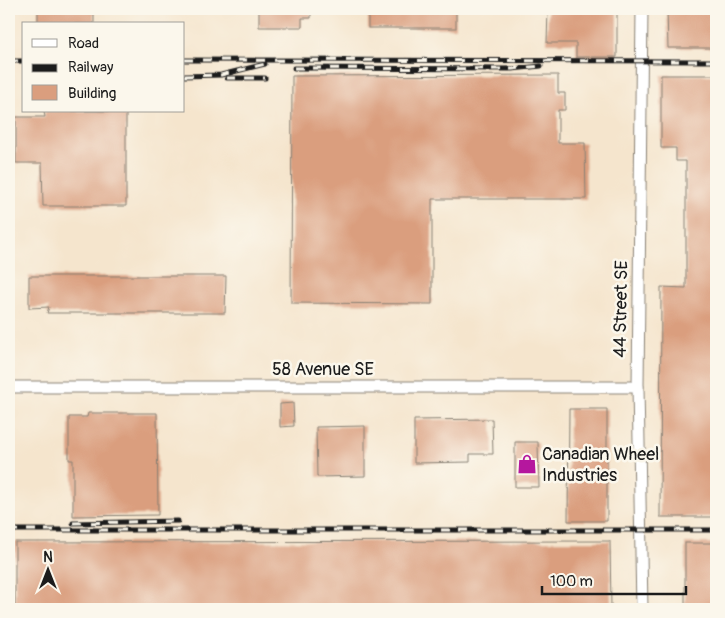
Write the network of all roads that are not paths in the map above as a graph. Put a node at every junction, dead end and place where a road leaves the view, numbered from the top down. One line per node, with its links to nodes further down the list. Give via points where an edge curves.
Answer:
1 (642, 9): 3 (street, 44 Street SE)
2 (9, 386): 3 (street, 58 Avenue SE)
3 (638, 387): 4 (street, 44 Street SE)
4 (642, 609)

